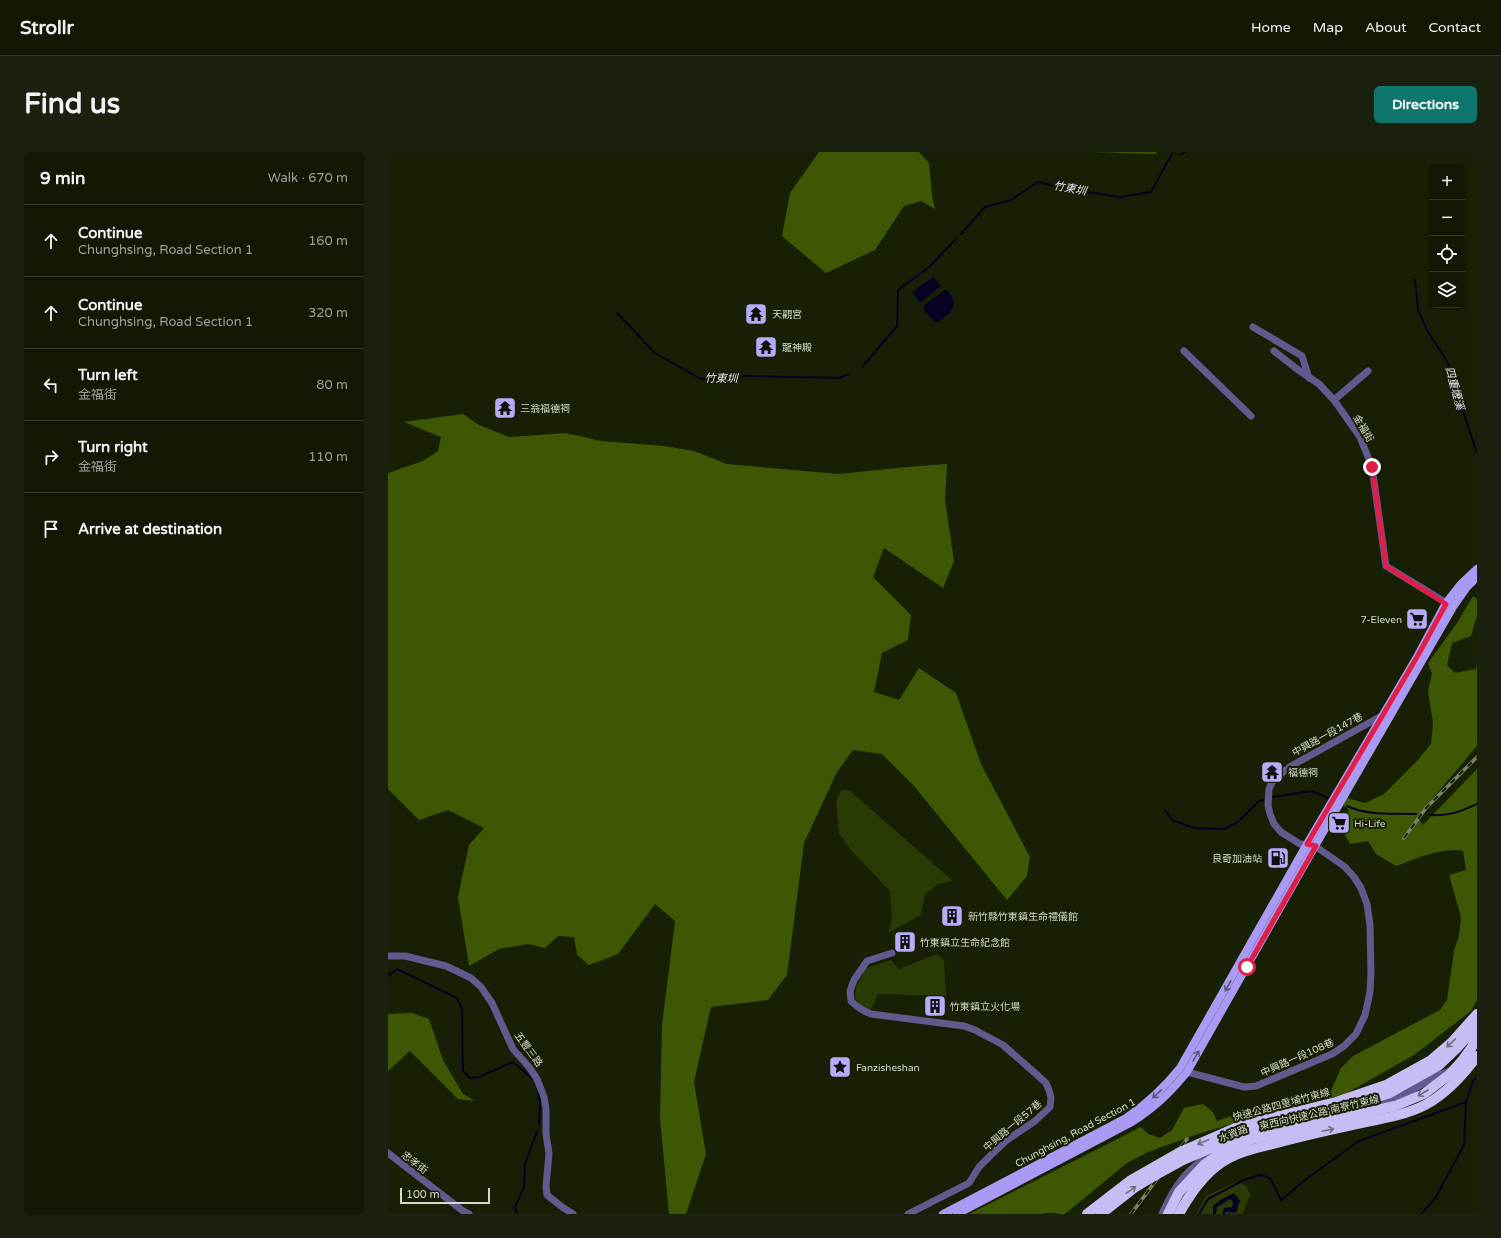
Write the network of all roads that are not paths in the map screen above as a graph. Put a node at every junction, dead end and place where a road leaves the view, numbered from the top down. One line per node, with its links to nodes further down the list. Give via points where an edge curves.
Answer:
1 (1253, 327): 5 (street, via 1302,356)
2 (1184, 351): 7 (street)
3 (1274, 351): 5 (street, 金福街)
4 (1368, 371): 6 (street)
5 (1309, 378): 6 (street, 金福街)
6 (1334, 400): 10 (street, 金福街, via 1360,437 1372,467 1386,566)
7 (1251, 416)
8 (1477, 569): 10 (main road, Chunghsing, Road Section 1, via 1461,584)
9 (1477, 577): 10 (main road, Chunghsing, Road Section 1)
10 (1450, 605): 11 (main road, Chunghsing, Road Section 1); 12 (main road, Chunghsing, Road Section 1)
11 (1393, 712): 12 (street, 中興路一段147巷); 13 (main road, Chunghsing, Road Section 1)
12 (1382, 715): 13 (main road, Chunghsing, Road Section 1); 13 (street, 中興路一段147巷, via 1291,766 1273,780 1268,801 1274,824 1281,832 1300,844)
13 (1311, 845): 22 (main road, Chunghsing, Road Section 1, one-way to 13); 22 (street, 中興路一段108巷, via 1345,867 1354,877 1366,904 1370,931 1370,992 1365,1015 1356,1034 1332,1054 1256,1086 1244,1087); 29 (main road, Chunghsing, Road Section 1, one-way to 29, via 1184,1062 1158,1094 1126,1118)
14 (892, 952): 28 (street, 中興路一段57巷, via 867,961 850,991 851,1001 871,1014 964,1026 975,1030 1014,1053 1046,1083 1051,1098 1050,1107 993,1153 979,1167 969,1183)
15 (388, 956): 27 (street, 五豐三路, via 405,956 446,966 471,978 481,987 492,1003 513,1049 538,1079 546,1109 549,1154 546,1195)
16 (1477, 1014): 31 (highway, 快速公路四重埔竹東線, one-way to 31, bridge, via 1452,1042 1431,1060 1386,1086 1336,1102 1242,1125 1180,1152 1137,1176)
17 (1477, 1025): 32 (highway, 快速公路四重埔竹東線, one-way to 17, bridge, via 1134,1188 1159,1173 1244,1134 1390,1093 1438,1066)
18 (1477, 1031): 23 (street, 水資路)
19 (1477, 1035): 34 (highway, 東西向快速公路 南寮竹東線, one-way to 34, bridge, via 1461,1062 1424,1094 1395,1106 1296,1128 1250,1140 1225,1150 1205,1164 1179,1192)
20 (1477, 1049): 23 (street, 水資路, via 1465,1065)
21 (1477, 1056): 36 (highway, 東西向快速公路 南寮竹東線, one-way to 21, via 1190,1194 1210,1171 1228,1158 1297,1137 1398,1115 1428,1104 1468,1069)
22 (1187, 1072): 30 (main road, Chunghsing, Road Section 1, via 1164,1098 1132,1122)
23 (1434, 1077): 24 (street, 水資路, via 1406,1094)
24 (1363, 1108): 33 (street, 水資路, via 1274,1130 1218,1149 1202,1159 1182,1178 1169,1197); 35 (street, 水資路, via 1223,1158 1208,1168 1185,1192)
25 (388, 1153): 26 (street, 忠孝街)
26 (469, 1214)
27 (573, 1214)
28 (908, 1214)
29 (943, 1214)
30 (957, 1214)
31 (1087, 1214)
32 (1101, 1214)
33 (1162, 1214)
34 (1168, 1214)
35 (1174, 1214)
36 (1179, 1214)

